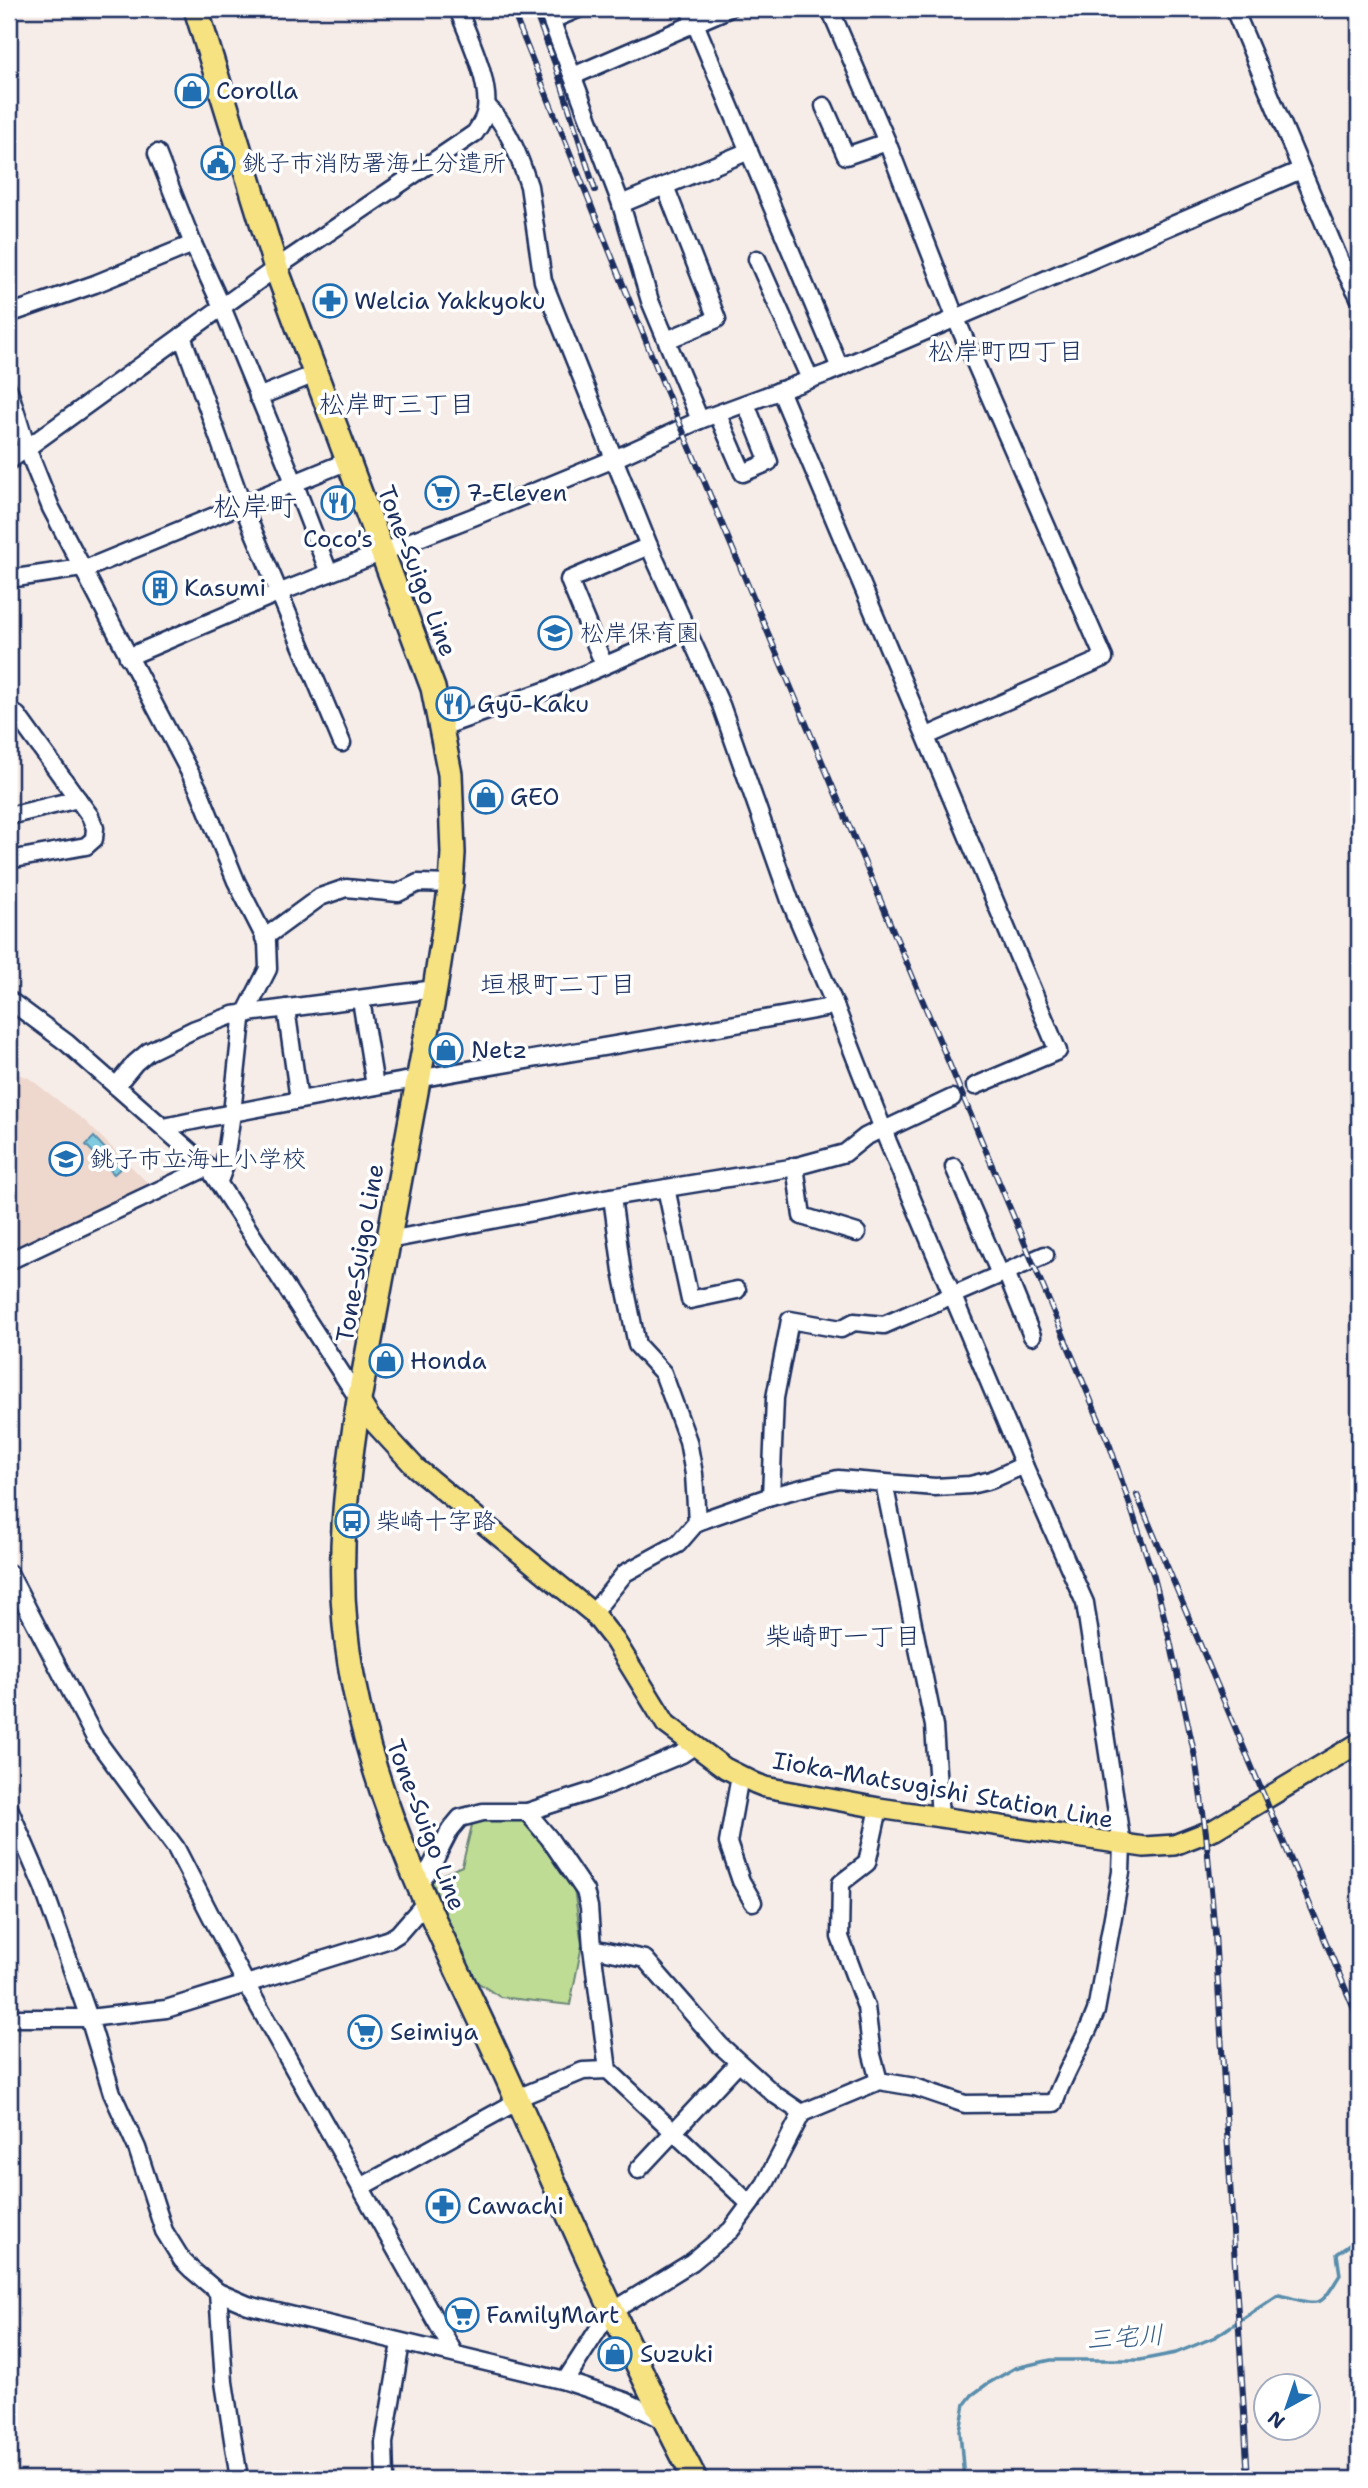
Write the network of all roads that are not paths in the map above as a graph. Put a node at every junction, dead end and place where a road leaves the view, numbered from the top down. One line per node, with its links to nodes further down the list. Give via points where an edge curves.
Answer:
1 (196, 9): 20 (highway, Tone-Suigo Line)
2 (458, 9): 10 (street, via 485,86)
3 (578, 9): 7 (street)
4 (728, 9): 8 (street)
5 (830, 9): 12 (street)
6 (1234, 9): 15 (street)
7 (549, 15): 9 (street)
8 (692, 16): 9 (street); 13 (street)
9 (573, 76): 17 (street)
10 (487, 106): 20 (street, via 475,133); 37 (street, via 498,117 524,173 543,281)
11 (824, 106): 12 (street, via 846,156)
12 (887, 142): 24 (street)
13 (749, 151): 16 (street); 27 (street)
14 (157, 153): 18 (street)
15 (1301, 170): 21 (street); 24 (street)
16 (665, 186): 17 (street); 26 (street, via 717,319)
17 (621, 204): 26 (street, via 650,301)
18 (193, 244): 22 (street); 23 (street)
19 (757, 259): 29 (street)
20 (276, 268): 22 (street); 28 (highway, Tone-Suigo Line)
21 (1359, 297)
22 (222, 307): 25 (street); 32 (street)
23 (9, 314)
24 (956, 318): 27 (street); 53 (street, via 1104,658)
25 (183, 335): 36 (street); 41 (street)
26 (667, 340): 35 (street)
27 (840, 368): 29 (street)
28 (315, 374): 32 (street); 39 (highway, Tone-Suigo Line)
29 (810, 379): 31 (street)
30 (9, 390): 36 (street)
31 (780, 390): 33 (street); 53 (street)
32 (258, 397): 40 (street)
33 (746, 404): 34 (street); 34 (street, via 769,462 743,473)
34 (718, 415): 35 (street)
35 (700, 420): 37 (street)
36 (27, 448): 38 (street); 44 (street)
37 (614, 459): 42 (street); 43 (street)
38 (9, 461)
39 (348, 461): 40 (street); 43 (highway, Tone-Suigo Line)
40 (294, 482): 41 (street); 45 (street)
41 (242, 504): 44 (street); 47 (street)
42 (649, 546): 48 (street); 50 (street, via 569,580)
43 (382, 553): 45 (street); 52 (highway, Tone-Suigo Line, via 433,688)
44 (82, 569): 46 (street); 49 (street)
45 (329, 573): 47 (street)
46 (9, 579)
47 (278, 593): 49 (street); 54 (street)
48 (687, 630): 50 (street); 63 (street, via 721,705 791,902)
49 (128, 657): 59 (street, via 199,790)
50 (604, 666): 52 (street)
51 (16, 715): 55 (street)
52 (442, 727): 58 (highway, Tone-Suigo Line, via 453,811)
53 (927, 736): 69 (street, via 1058,1051)
54 (342, 743)
55 (78, 799): 56 (street); 57 (street, via 95,828 91,844)
56 (9, 816)
57 (9, 860)
58 (451, 884): 59 (street, via 418,883 398,893 346,888 320,897); 60 (highway, Tone-Suigo Line)
59 (264, 938): 65 (street, via 268,969)
60 (435, 989): 62 (street); 66 (highway, Tone-Suigo Line)
61 (9, 1000): 67 (street)
62 (360, 1000): 64 (street); 68 (street)
63 (834, 1003): 66 (street, via 644,1042); 74 (street)
64 (286, 1008): 65 (street); 71 (street)
65 (244, 1013): 67 (street, via 195,1029 148,1052); 72 (street)
66 (419, 1077): 68 (street); 82 (highway, Tone-Suigo Line)
67 (116, 1086): 73 (street)
68 (374, 1086): 71 (street)
69 (975, 1086)
70 (951, 1098): 74 (street)
71 (299, 1100): 72 (street)
72 (232, 1113): 73 (street); 78 (street)
73 (164, 1127): 76 (street)
74 (883, 1129): 75 (street, via 845,1153); 87 (street)
75 (795, 1166): 79 (street); 81 (street, via 802,1216)
76 (208, 1167): 78 (street); 84 (street)
77 (954, 1167): 85 (street)
78 (219, 1181): 89 (street)
79 (666, 1188): 80 (street); 86 (street, via 690,1300)
80 (611, 1197): 82 (street); 93 (street, via 637,1345 663,1373 688,1441)
81 (857, 1233)
82 (389, 1240): 89 (highway, Tone-Suigo Line)
83 (1045, 1255): 85 (street)
84 (9, 1261)
85 (1003, 1273): 87 (street); 88 (street)
86 (737, 1290)
87 (951, 1296): 90 (street); 92 (street, via 884,1325 853,1322 841,1329 790,1320 775,1398)
88 (1032, 1336)
89 (359, 1401): 95 (main road, Iioka-Matsugishi Station Line, via 416,1468); 104 (highway, Tone-Suigo Line, via 344,1517 345,1626 364,1732)
90 (1024, 1465): 91 (street, via 970,1485); 103 (street, via 1085,1603)
91 (884, 1483): 92 (street, via 838,1479); 102 (street, via 934,1726)
92 (771, 1496): 93 (street)
93 (697, 1522): 95 (street, via 678,1544 625,1573)
94 (9, 1573): 107 (street, via 95,1738 176,1848)
95 (593, 1613): 97 (main road, Iioka-Matsugishi Station Line, via 660,1717)
96 (1359, 1743): 103 (main road, Iioka-Matsugishi Station Line, via 1206,1833 1174,1845)
97 (694, 1746): 98 (main road, Iioka-Matsugishi Station Line); 101 (street, via 596,1790)
98 (740, 1776): 100 (main road, Iioka-Matsugishi Station Line, via 765,1787); 105 (street, via 728,1843)
99 (9, 1808): 109 (street, via 43,1887)
100 (879, 1808): 102 (main road, Iioka-Matsugishi Station Line); 112 (street, via 867,1864 841,1882 839,1895 840,1937 866,2007)
101 (527, 1812): 104 (street, via 482,1812 460,1818); 106 (street, via 585,1891)
102 (940, 1818): 103 (main road, Iioka-Matsugishi Station Line)
103 (1122, 1845): 112 (street, via 1096,2011 1054,2103 965,2104 915,2087)
104 (421, 1894): 107 (street, via 398,1934 390,1939); 113 (highway, Tone-Suigo Line)
105 (753, 1902)
106 (592, 1948): 110 (street, via 645,1959); 111 (street)
107 (246, 1984): 109 (street, via 166,2009); 117 (street)
108 (9, 2018): 109 (street)
109 (89, 2018): 119 (street, via 164,2231 182,2260)
110 (738, 2063): 114 (street); 115 (street)
111 (608, 2070): 113 (street, via 583,2071); 115 (street)
112 (879, 2081): 114 (street)
113 (518, 2100): 117 (street); 120 (highway, Tone-Suigo Line)
114 (803, 2113): 118 (street)
115 (674, 2131): 116 (street); 118 (street)
116 (638, 2169)
117 (361, 2187): 122 (street)
118 (750, 2204): 120 (street, via 731,2230 692,2262)
119 (219, 2292): 121 (street, via 248,2305); 125 (street, via 224,2382)
120 (613, 2309): 123 (street); 124 (highway, Tone-Suigo Line)
121 (401, 2343): 122 (street); 126 (street, via 384,2442)
122 (454, 2353): 123 (street)
123 (565, 2381): 124 (street)
124 (664, 2420): 127 (highway, Tone-Suigo Line)
125 (239, 2479)
126 (385, 2479)
127 (695, 2479)

